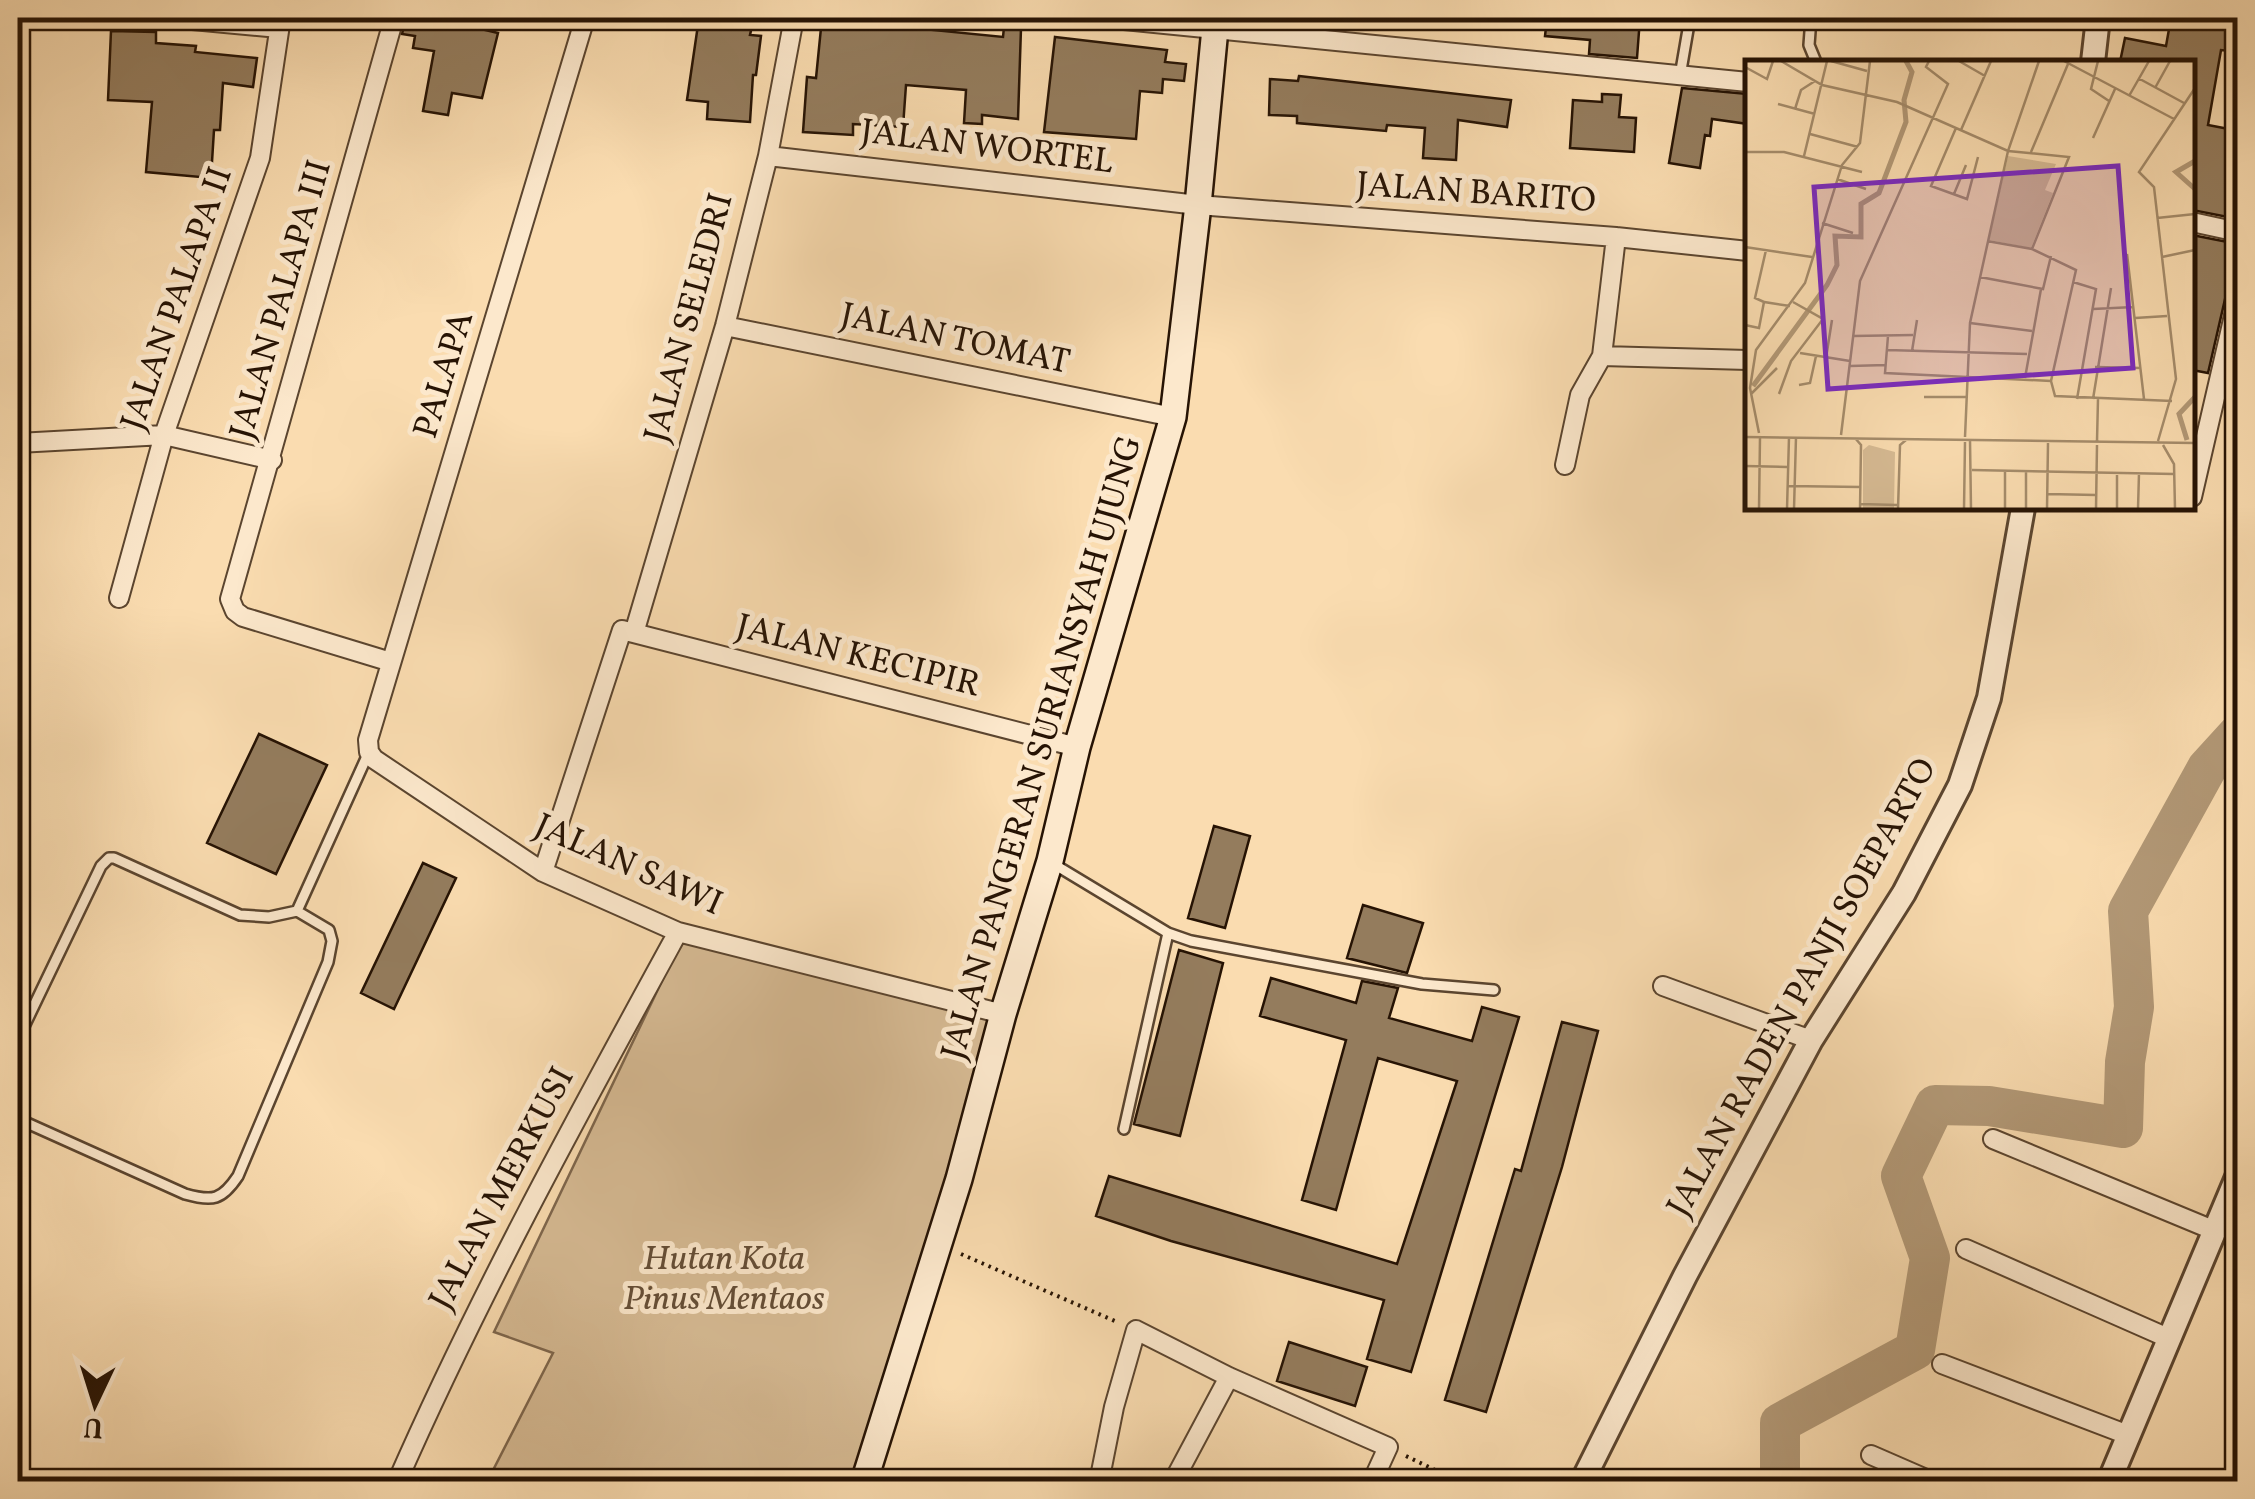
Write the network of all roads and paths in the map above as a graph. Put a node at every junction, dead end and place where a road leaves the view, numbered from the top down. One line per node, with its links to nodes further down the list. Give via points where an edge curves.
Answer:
1 (170, 18): 9 (street)
2 (394, 18): 28 (street, JALAN PALAPA III)
3 (586, 18): 34 (street, PALAPA)
4 (794, 18): 15 (street, JALAN SELEDRI)
5 (1104, 18): 10 (street)
6 (1690, 18): 13 (lane)
7 (1811, 18): 11 (lane)
8 (2098, 18): 12 (street)
9 (280, 23): 26 (street, JALAN PALAPA II, via 260,158)
10 (1215, 24): 13 (street); 16 (main road, JALAN PANGERAN SURIANSYAH UJUNG)
11 (1815, 60)
12 (2093, 60)
13 (1680, 76): 14 (street)
14 (1745, 82)
15 (768, 156): 16 (street, JALAN WORTEL); 22 (street, JALAN SELEDRI)
16 (1198, 206): 19 (street, JALAN BARITO); 25 (main road, JALAN PANGERAN SURIANSYAH UJUNG)
17 (2195, 223): 18 (street)
18 (2238, 232)
19 (1616, 237): 20 (street, JALAN BARITO); 23 (street)
20 (1745, 251)
21 (2238, 298): 30 (street)
22 (725, 326): 25 (street, JALAN TOMAT); 33 (street, JALAN SELEDRI)
23 (1602, 356): 24 (street); 29 (street, via 1580,394)
24 (1745, 360)
25 (1173, 417): 35 (main road, JALAN PANGERAN SURIANSYAH UJUNG)
26 (164, 435): 27 (street); 28 (street); 32 (street, JALAN PALAPA II)
27 (18, 443)
28 (272, 460): 34 (street, JALAN PALAPA III, via 230,599 235,612)
29 (1565, 464)
30 (2195, 484)
31 (2023, 510): 46 (street, JALAN RADEN PANJI SOEPARTO, via 1989,698 1960,785 1904,893)
32 (119, 598)
33 (628, 632): 35 (street, JALAN KECIPIR); 38 (street, JALAN SELEDRI)
34 (392, 662): 36 (street, PALAPA)
35 (1077, 747): 37 (main road, JALAN PANGERAN SURIANSYAH UJUNG)
36 (369, 752): 38 (street, JALAN SAWI); 39 (lane)
37 (1050, 862): 41 (lane); 44 (main road, JALAN PANGERAN SURIANSYAH UJUNG)
38 (542, 872): 40 (street, JALAN SAWI)
39 (297, 911): 45 (lane, via 240,915 108,858); 47 (lane, via 329,930 328,962 226,1194 209,1200 186,1194)
40 (678, 932): 44 (street, JALAN SAWI); 61 (street, JALAN MERKUSI, via 453,1354)
41 (1168, 933): 43 (lane, via 1361,974); 48 (lane)
42 (1663, 986): 46 (street)
43 (1494, 990)
44 (1003, 1014): 52 (main road, JALAN PANGERAN SURIANSYAH UJUNG)
45 (18, 1040)
46 (1811, 1040): 67 (street, JALAN RADEN PANJI SOEPARTO)
47 (18, 1119)
48 (1124, 1129)
49 (1993, 1138): 51 (street)
50 (2236, 1186): 51 (street)
51 (2213, 1230): 55 (street)
52 (939, 1245): 54 (path); 62 (main road, JALAN PANGERAN SURIANSYAH UJUNG)
53 (1966, 1249): 55 (street)
54 (1136, 1330): 57 (street); 63 (street)
55 (2168, 1338): 58 (street)
56 (1942, 1364): 58 (street)
57 (1229, 1377): 59 (street); 64 (street)
58 (2128, 1435): 69 (street)
59 (1388, 1447): 65 (street); 66 (path)
60 (1871, 1454): 68 (street)
61 (397, 1482)
62 (864, 1482)
63 (1099, 1482)
64 (1174, 1482)
65 (1372, 1482)
66 (1460, 1482)
67 (1582, 1482)
68 (1934, 1482)
69 (2108, 1482)

